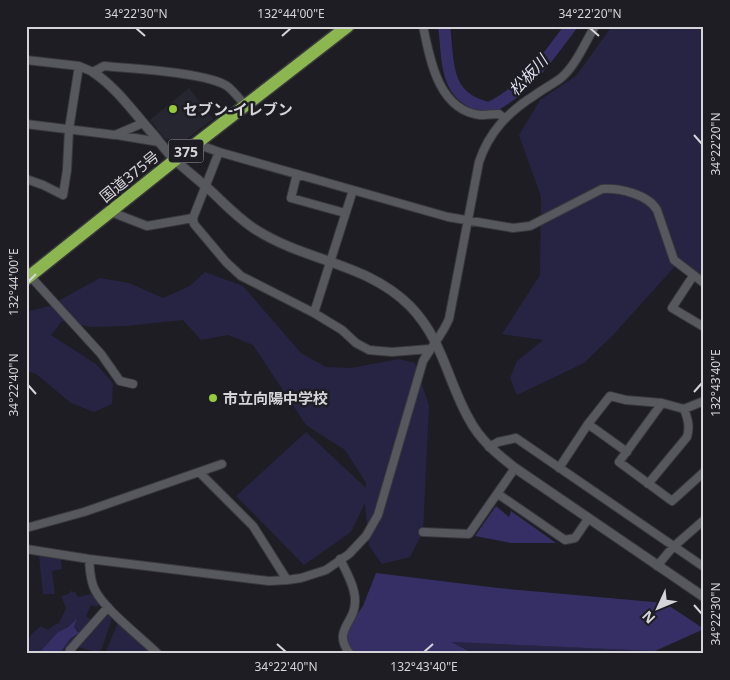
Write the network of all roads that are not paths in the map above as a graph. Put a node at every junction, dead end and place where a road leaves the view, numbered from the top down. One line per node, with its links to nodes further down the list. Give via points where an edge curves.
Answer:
1 (348, 26): 7 (highway, 国道375号 / 375)
2 (423, 26): 8 (street, via 428,55 447,97 458,107 479,115 499,114)
3 (595, 26): 8 (street, via 561,78 526,100)
4 (26, 60): 5 (street)
5 (80, 66): 6 (street); 11 (street)
6 (93, 72): 7 (street, via 104,66 192,76 227,87); 9 (street, via 118,92)
7 (246, 106): 14 (highway, 国道375号 / 375)
8 (505, 119): 24 (street, via 485,145)
9 (143, 123): 12 (street); 13 (street)
10 (26, 124): 11 (street)
11 (69, 129): 12 (street); 18 (street, via 68,170 63,195)
12 (115, 135): 13 (street)
13 (159, 142): 16 (street)
14 (197, 144): 15 (street); 16 (highway, 国道375号 / 375)
15 (219, 152): 17 (street); 19 (street)
16 (175, 160): 19 (street); 21 (highway, 国道375号 / 375)
17 (297, 174): 20 (street); 22 (street, via 291,198)
18 (26, 179)
19 (205, 186): 23 (street); 25 (street, via 256,230 287,247)
20 (353, 190): 22 (street); 24 (street, via 448,217)
21 (111, 212): 23 (street, via 147,226); 27 (highway, 国道375号 / 375)
22 (345, 213): 25 (street)
23 (192, 218): 29 (street, via 241,276)
24 (468, 219): 26 (street, via 517,228 530,226 602,189 634,194 654,204 674,260); 31 (street, via 449,318)
25 (330, 260): 29 (street); 31 (street, via 376,280 396,293 424,322)
26 (693, 276): 28 (street); 30 (street, via 672,308)
27 (28, 277): 32 (street, via 101,354 120,381)
28 (704, 283)
29 (314, 313): 31 (street, via 369,350 392,352)
30 (704, 327)
31 (433, 346): 37 (street, via 469,420); 52 (street, via 421,370 378,515 366,536)
32 (133, 384)
33 (704, 401): 35 (street)
34 (662, 403): 35 (street); 36 (street, via 610,396); 38 (street)
35 (684, 409): 44 (street, via 689,422 687,437)
36 (588, 424): 38 (street); 41 (street)
37 (489, 447): 40 (street); 41 (street, via 516,438)
38 (627, 452): 44 (street, via 619,462)
39 (222, 464): 42 (street)
40 (515, 468): 45 (street); 46 (street)
41 (559, 468): 50 (street)
42 (200, 472): 48 (street, via 84,512); 56 (street, via 253,526)
43 (704, 472): 44 (street, via 672,501)
44 (648, 484)
45 (498, 494): 46 (street, via 565,540 575,538); 49 (street, via 469,534)
46 (588, 519): 54 (street)
47 (704, 520): 50 (street)
48 (26, 528)
49 (423, 532)
50 (673, 547): 54 (street); 55 (street)
51 (26, 549): 53 (street)
52 (340, 559): 56 (street, via 326,570); 61 (street, via 355,599 353,614 342,638)
53 (89, 560): 56 (street, via 269,581); 58 (street, via 95,590)
54 (657, 566): 57 (street)
55 (704, 567)
56 (287, 580)
57 (704, 597)
58 (108, 607): 59 (street); 60 (street)
59 (68, 654)
60 (158, 654)
61 (350, 654)

